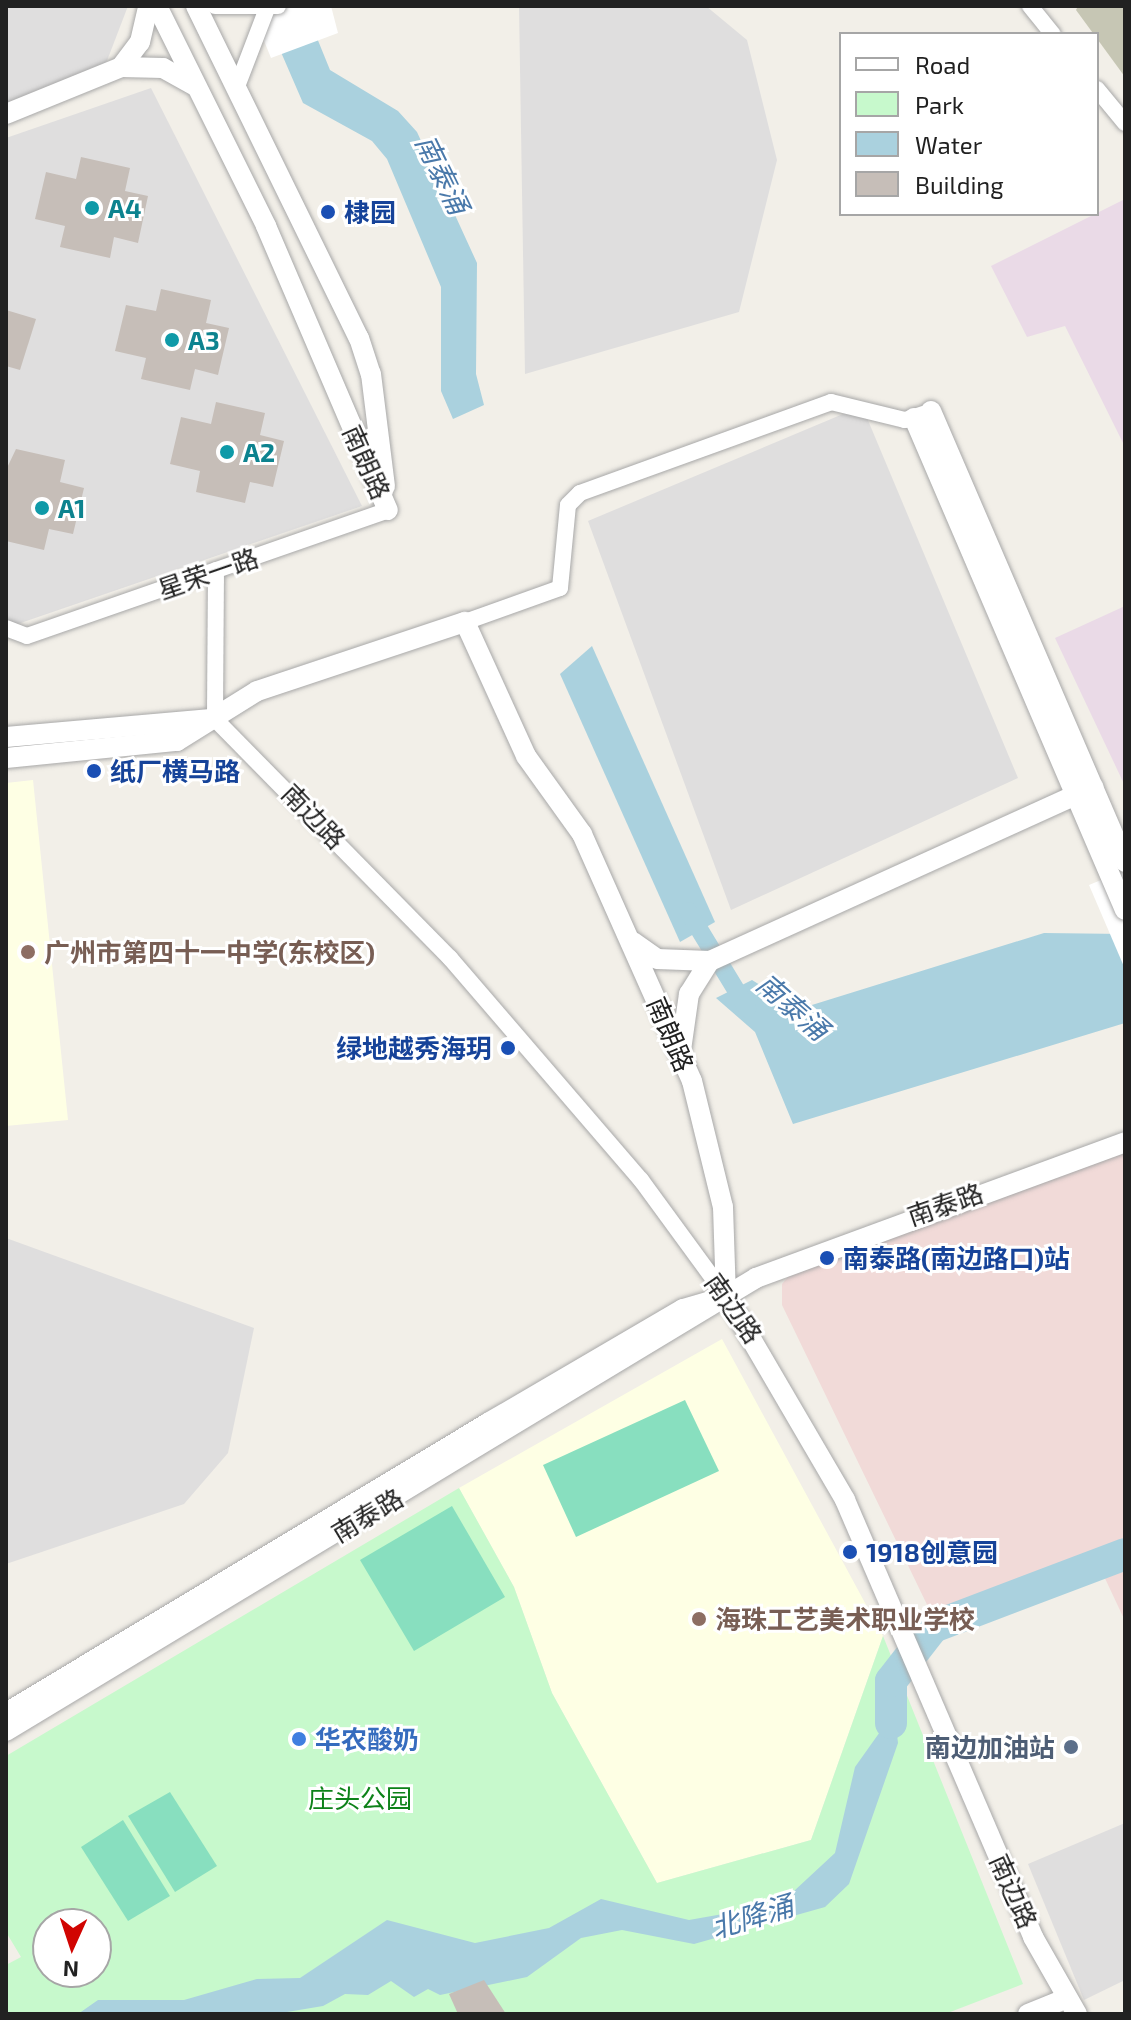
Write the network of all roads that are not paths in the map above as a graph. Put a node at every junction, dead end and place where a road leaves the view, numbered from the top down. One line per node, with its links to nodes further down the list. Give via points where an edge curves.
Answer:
1 (148, 6): 8 (street, via 140,42)
2 (157, 6): 10 (street, 南朗路)
3 (196, 6): 9 (street, 南朗路)
4 (215, 6): 6 (street)
5 (1030, 6): 7 (street)
6 (263, 13): 9 (street)
7 (1051, 32)
8 (121, 67): 10 (street, via 163,68); 12 (street)
9 (238, 84): 15 (street, 南朗路, via 367,357)
10 (200, 90): 15 (street, 南朗路)
11 (1099, 91): 13 (street)
12 (6, 114)
13 (1125, 123)
14 (922, 414): 17 (street, via 831,402 580,493 566,514 560,588); 22 (street)
15 (388, 510): 16 (street, 星荣一路)
16 (216, 570): 18 (street, 星荣一路, via 27,636); 19 (street)
17 (465, 622): 19 (street, via 257,691); 25 (street, 南朗路, via 521,746 582,834)
18 (6, 628)
19 (215, 719): 20 (street); 21 (street, via 177,741); 29 (street, 南边路, via 450,958 641,1180)
20 (6, 737)
21 (6, 758)
22 (1084, 792): 23 (street); 26 (street)
23 (1118, 869): 24 (street)
24 (1125, 910)
25 (627, 935): 26 (street, via 657,959); 27 (street, 南朗路)
26 (710, 961): 27 (street, via 684,1009)
27 (681, 1058): 29 (street, 南朗路, via 721,1195)
28 (1125, 1142): 29 (street, 南泰路, via 838,1242)
29 (726, 1296): 30 (street, 南泰路, via 683,1309); 31 (street, 南泰路); 32 (street, 南边路, via 845,1500)
30 (6, 1713)
31 (6, 1731)
32 (1071, 2007): 33 (street)
33 (1028, 2014)

